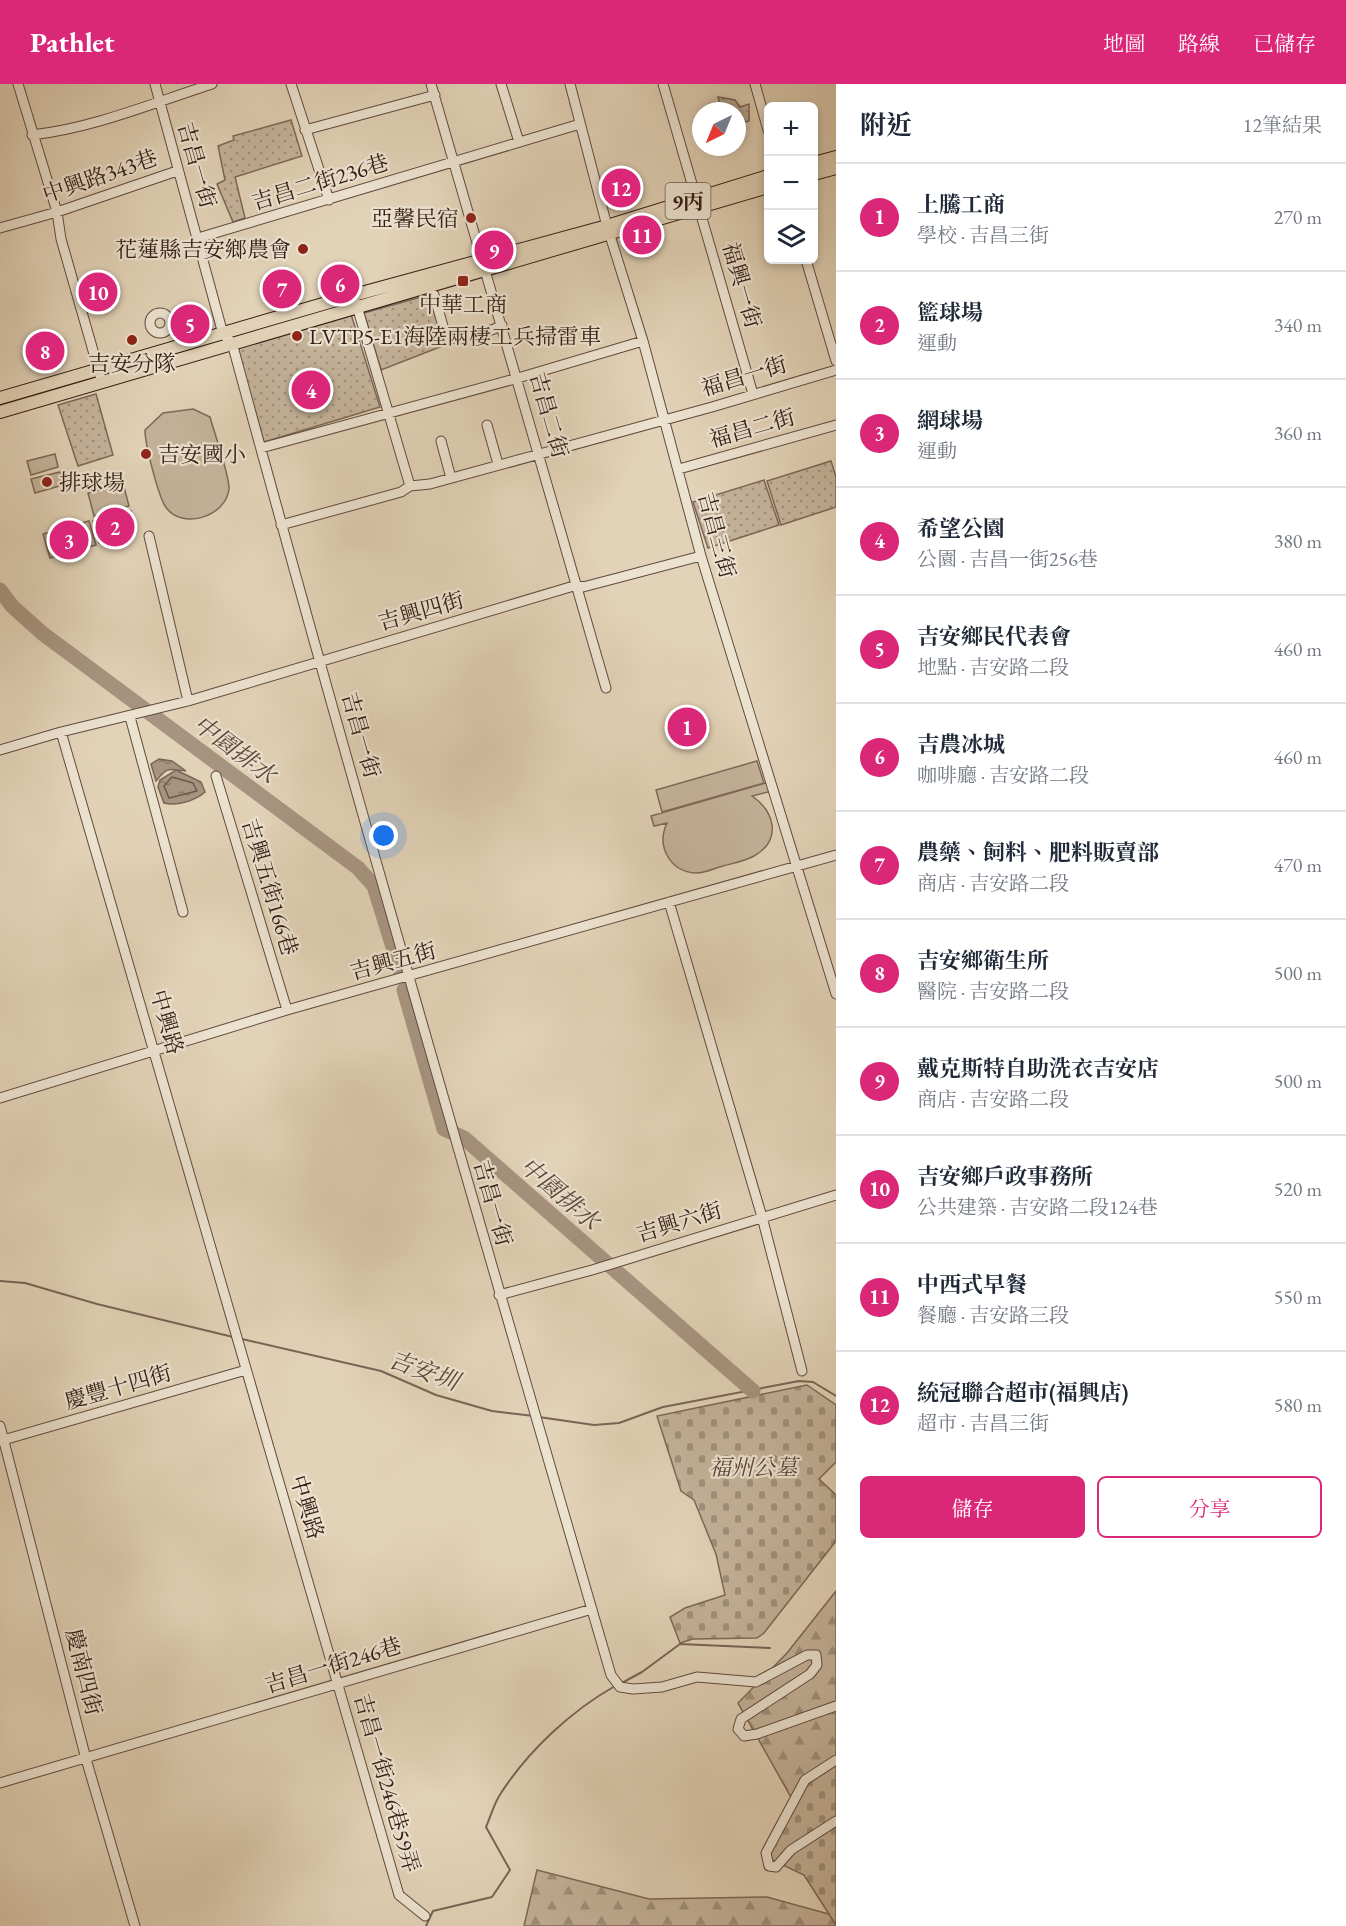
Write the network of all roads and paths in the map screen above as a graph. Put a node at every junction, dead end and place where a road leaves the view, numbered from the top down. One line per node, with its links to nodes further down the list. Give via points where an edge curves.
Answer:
1 (18, 84): 15 (street)
2 (154, 84): 11 (street, 吉昌一街)
3 (212, 84): 11 (street)
4 (291, 84): 14 (street)
5 (431, 84): 10 (street, 吉昌二街)
6 (501, 84): 16 (street)
7 (570, 84): 13 (street, 吉昌三街)
8 (663, 84): 26 (street, 福興一街)
9 (755, 84): 12 (street)
10 (435, 95): 14 (street); 18 (street, 吉昌二街)
11 (159, 101): 15 (street, via 85,125); 21 (street, 吉昌一街)
12 (764, 116)
13 (580, 124): 16 (street, 吉昌二街236巷); 29 (street, 吉昌三街)
14 (305, 130): 25 (street)
15 (32, 135): 27 (street)
16 (519, 142): 18 (street, 吉昌二街236巷)
17 (836, 157): 19 (main road)
18 (454, 161): 25 (street, 吉昌二街236巷); 31 (street, 吉昌二街)
19 (818, 162)
20 (836, 168): 22 (main road)
21 (177, 171): 27 (street, 中興路343巷); 30 (street, 吉昌一街)
22 (818, 173)
23 (764, 178): 26 (main road, 9丙)
24 (764, 188): 26 (main road, 9丙)
25 (329, 200): 30 (street, 吉昌二街236巷)
26 (698, 204): 29 (main road, 9丙); 46 (street, 福興一街)
27 (57, 212): 28 (street, 中興路343巷); 44 (street)
28 (0, 228)
29 (608, 231): 31 (main road, 9丙); 33 (main road, 9丙); 39 (street, 吉昌三街)
30 (198, 238): 38 (street, 吉昌一街)
31 (483, 259): 33 (street, 吉昌二街); 35 (main road, 9丙)
32 (807, 264): 42 (street)
33 (487, 272): 35 (main road, 9丙); 36 (street, 吉昌二街)
34 (434, 295): 36 (street, via 447,340 478,335)
35 (355, 301): 38 (main road, 9丙); 40 (main road, 9丙); 49 (street)
36 (502, 325): 45 (street, 吉昌二街)
37 (160, 333): 41 (street)
38 (223, 334): 40 (street, 吉昌一街); 41 (main road, 9丙)
39 (643, 340): 45 (street); 50 (street, 吉昌三街)
40 (232, 343): 41 (main road, 9丙); 54 (street, 吉昌一街)
41 (169, 356): 44 (main road, 9丙)
42 (836, 361)
43 (836, 370): 46 (street, 福昌一街)
44 (100, 376): 47 (main road, 9丙); 48 (main road, 9丙)
45 (518, 378): 49 (street); 55 (street, 吉昌二街)
46 (753, 394): 50 (street, 福昌一街)
47 (0, 398)
48 (0, 412)
49 (389, 412): 54 (street); 59 (street)
50 (663, 420): 55 (street, 福昌一街); 57 (street, 吉昌三街)
51 (487, 425): 56 (street)
52 (836, 425): 57 (street, 福昌二街)
53 (441, 441): 58 (street)
54 (261, 448): 60 (street, 吉昌一街)
55 (540, 452): 56 (street, 福昌一街); 63 (street, 吉昌二街)
56 (498, 464): 58 (street, 福昌一街)
57 (679, 469): 62 (street, 吉昌三街)
58 (451, 478): 59 (street, 福昌一街)
59 (410, 486): 60 (street, 福昌一街, via 401,492)
60 (281, 525): 64 (street, 吉昌一街)
61 (149, 536): 66 (street)
62 (701, 556): 63 (street, 吉興四街, via 583,587); 72 (street, 吉昌三街)
63 (577, 585): 64 (street, 吉興四街); 65 (street, 吉昌二街)
64 (319, 661): 66 (street, 吉興四街); 75 (street, 吉昌一街)
65 (606, 688)
66 (188, 701): 67 (street, 吉興四街)
67 (127, 718): 68 (street); 74 (street)
68 (61, 732): 69 (street); 78 (street, 中興路)
69 (0, 750)
70 (216, 776): 77 (street, 吉興五街166巷)
71 (836, 855): 72 (street, 吉興五街)
72 (798, 867): 73 (street, 吉興五街); 76 (street, 吉昌三街)
73 (669, 902): 75 (street, 吉興五街); 81 (street)
74 (183, 912)
75 (410, 977): 77 (street, 吉興五街); 82 (street, 吉昌一街)
76 (836, 994)
77 (287, 1010): 78 (street, 吉興五街)
78 (156, 1052): 79 (street, 吉興五街); 83 (street, 中興路)
79 (0, 1098)
80 (836, 1195): 81 (street, 吉興六街)
81 (762, 1217): 82 (street, 吉興六街); 84 (street)
82 (499, 1295): 87 (street, 吉昌一街)
83 (246, 1370): 86 (street, 慶豐十四街); 88 (street, 中興路)
84 (802, 1371)
85 (0, 1426): 86 (street, 慶南四街)
86 (3, 1440): 90 (street, 慶南四街)
87 (591, 1609): 88 (street, 吉昌一街246巷); 89 (street, via 611,1675 620,1687 662,1687 697,1677 756,1682 807,1655 816,1655 817,1665 810,1674 741,1719 738,1729 744,1736 757,1734)
88 (339, 1683): 90 (street, 吉昌一街246巷); 94 (street, 吉昌一街246巷59弄, via 399,1895)
89 (836, 1706)
90 (86, 1759): 92 (street, 吉昌一街246巷); 95 (street, 慶南四街)
91 (836, 1760): 93 (street, via 804,1780 766,1853 769,1866 776,1867 791,1850)
92 (0, 1783)
93 (836, 1821)
94 (425, 1916)
95 (135, 1926)

